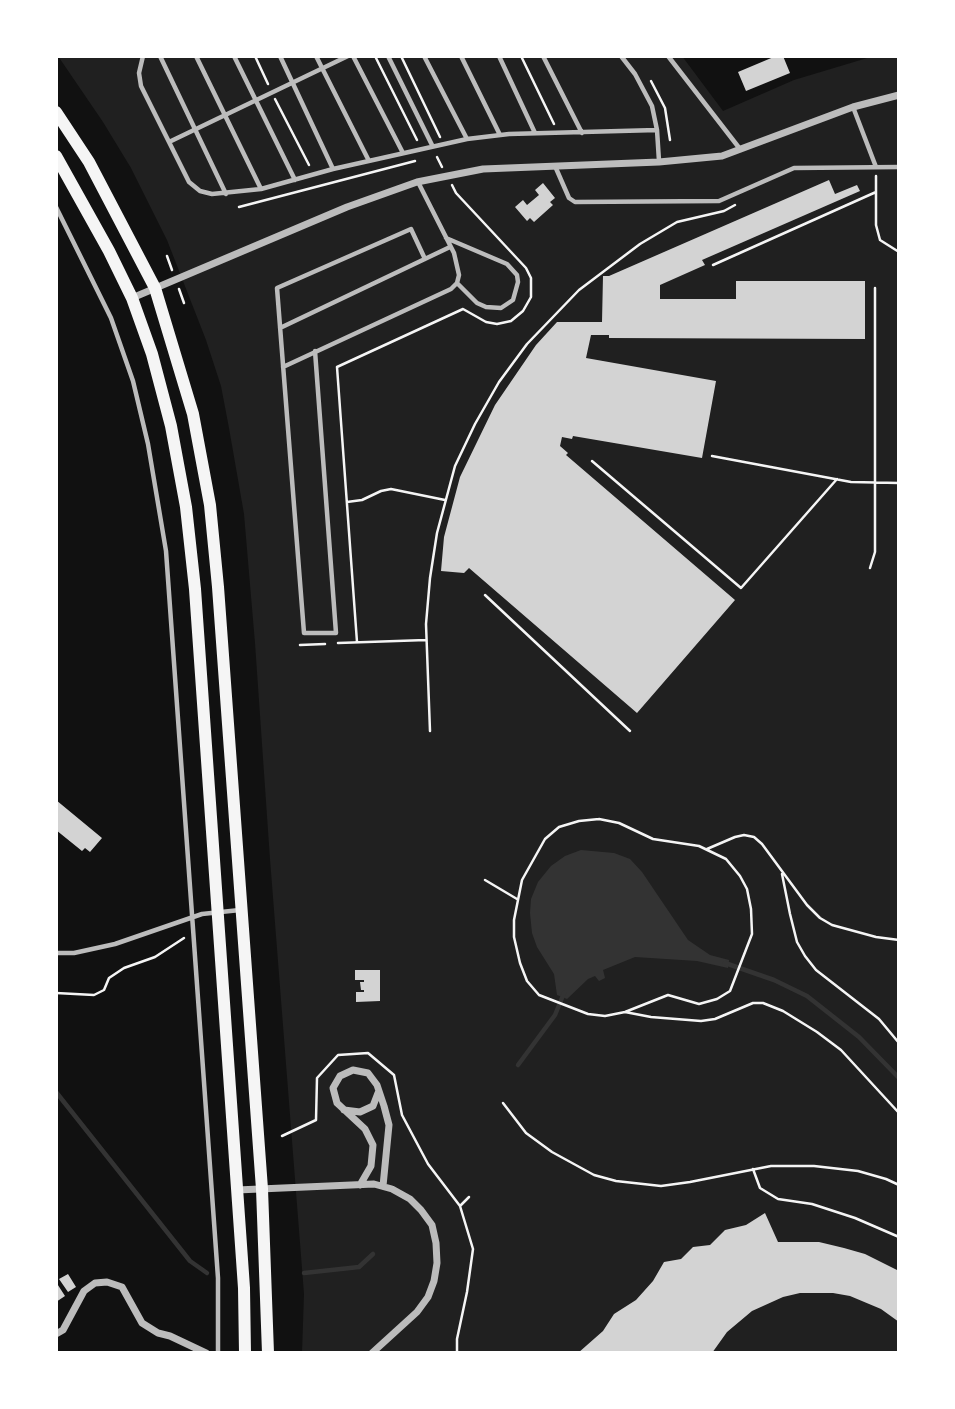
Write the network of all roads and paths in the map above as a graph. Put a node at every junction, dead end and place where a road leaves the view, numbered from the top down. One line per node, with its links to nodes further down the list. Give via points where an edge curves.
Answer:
1 (143, 56): 34 (lane, via 141,86)
2 (159, 56): 27 (lane)
3 (196, 56): 26 (lane)
4 (234, 56): 23 (lane)
5 (255, 56): 21 (path)
6 (280, 56): 20 (lane)
7 (316, 56): 19 (lane)
8 (351, 56): 19 (lane); 39 (lane)
9 (374, 56): 37 (path)
10 (388, 56): 36 (lane)
11 (401, 56): 35 (path)
12 (424, 56): 33 (lane)
13 (460, 56): 32 (lane)
14 (499, 56): 29 (lane)
15 (521, 56): 30 (path, via 554,122)
16 (543, 56): 31 (lane)
17 (621, 56): 28 (lane, via 652,106)
18 (668, 56): 38 (lane)
19 (322, 68): 20 (lane); 43 (lane)
20 (294, 82): 21 (lane); 48 (lane)
21 (272, 92): 23 (lane); 49 (path)
22 (899, 95): 24 (street)
23 (256, 100): 26 (lane); 52 (lane)
24 (853, 107): 38 (street); 46 (lane)
25 (56, 112): 66 (main road, via 89,162)
26 (224, 115): 27 (lane); 54 (lane)
27 (195, 129): 34 (lane); 56 (lane)
28 (657, 130): 31 (lane); 44 (lane)
29 (535, 133): 30 (lane); 32 (lane)
30 (555, 133): 31 (lane)
31 (582, 133)
32 (500, 135): 33 (lane)
33 (467, 139): 35 (lane)
34 (169, 142): 56 (lane, via 189,182 200,191)
35 (443, 143): 36 (lane)
36 (432, 145): 37 (lane)
37 (421, 148): 39 (lane)
38 (741, 150): 44 (street)
39 (403, 153): 43 (lane)
40 (56, 156): 68 (main road)
41 (437, 157): 50 (path)
42 (422, 159): 59 (path)
43 (369, 161): 48 (lane)
44 (659, 162): 45 (street)
45 (555, 166): 46 (lane, via 575,202 719,201 794,168); 50 (street, via 483,169)
46 (876, 167): 47 (lane)
47 (899, 167)
48 (333, 169): 49 (lane)
49 (314, 174): 52 (lane)
50 (446, 176): 53 (street); 78 (path, via 456,193 526,268 531,297 511,321 486,322 463,309 337,368)
51 (876, 176): 55 (path)
52 (295, 180): 54 (lane)
53 (418, 182): 60 (lane); 66 (street)
54 (261, 189): 56 (lane)
55 (876, 192): 62 (path, via 880,240); 64 (path)
56 (226, 195)
57 (736, 205): 77 (path, via 677,222 640,244 553,315 513,363 481,414 455,466)
58 (56, 207): 94 (lane, via 111,318 148,444 166,551)
59 (239, 207)
60 (446, 238): 61 (lane); 65 (lane, via 507,264 518,282 513,300 501,308 477,303)
61 (450, 247): 63 (lane); 65 (lane, via 457,264)
62 (899, 252)
63 (425, 259): 69 (lane); 69 (lane, via 411,229 276,288)
64 (713, 265)
65 (457, 283): 70 (lane)
66 (155, 288): 68 (street); 86 (main road, via 193,414 210,505)
67 (875, 288): 75 (path)
68 (132, 298): 87 (main road, via 172,426 186,508)
69 (279, 328): 71 (lane)
70 (315, 351): 71 (lane); 71 (lane, via 336,633 304,633)
71 (283, 366)
72 (712, 456): 74 (path)
73 (592, 461): 74 (path, via 741,588)
74 (837, 479): 75 (path)
75 (873, 482): 76 (path); 79 (path, via 875,552)
76 (899, 483)
77 (445, 500): 78 (path, via 391,489); 81 (path, via 430,578)
78 (347, 502): 82 (path)
79 (870, 568)
80 (485, 595): 85 (path)
81 (427, 640): 82 (path); 84 (path)
82 (357, 642): 83 (path)
83 (300, 645)
84 (430, 731)
85 (630, 731)
86 (232, 793): 87 (main road); 92 (main road)
87 (209, 795): 93 (main road)
88 (706, 849): 89 (path, via 735,837 754,837); 91 (path, via 653,839 619,822 600,818 579,821 559,827 545,839 522,880); 99 (path, via 726,859 740,876 751,909 752,934 730,992 698,1004 668,995)
89 (782, 870): 96 (path, via 807,905 832,925); 100 (path, via 797,942 805,956 816,970 879,1019)
90 (485, 880): 91 (path)
91 (517, 899): 99 (path, via 514,937 527,981 539,995 588,1014)
92 (241, 910): 93 (lane); 110 (main road)
93 (217, 912): 94 (lane); 111 (main road)
94 (193, 918): 95 (lane); 97 (lane, via 115,944)
95 (194, 931): 98 (path, via 155,957 124,968 94,995); 117 (lane, via 218,1278)
96 (899, 940)
97 (56, 953)
98 (56, 993)
99 (625, 1012): 104 (path, via 701,1021 763,1003 841,1050)
100 (899, 1043)
101 (378, 1092): 103 (street, via 373,1106 360,1112); 103 (street, via 368,1073 353,1070 340,1076 333,1088); 109 (street, via 388,1125)
102 (503, 1103): 106 (path, via 526,1133 552,1152 594,1175 616,1181 661,1186)
103 (344, 1110): 107 (street, via 365,1129 373,1145 372,1166)
104 (899, 1113)
105 (282, 1136): 113 (path, via 316,1121 317,1078 338,1055 368,1053 394,1075 402,1115 428,1164)
106 (754, 1169): 108 (path, via 814,1166 858,1171); 114 (path, via 760,1188 778,1199 855,1217)
107 (360, 1185): 109 (street); 110 (street)
108 (899, 1185)
109 (383, 1186): 120 (street, via 410,1199 432,1225 437,1263 428,1297)
110 (262, 1189): 111 (street); 119 (main road)
111 (237, 1190): 118 (main road)
112 (469, 1197): 113 (path)
113 (460, 1206): 121 (path, via 473,1249)
114 (899, 1237)
115 (56, 1334): 116 (street, via 63,1330 84,1291 107,1282 122,1287 142,1323)
116 (206, 1353)
117 (218, 1353)
118 (245, 1353)
119 (268, 1353)
120 (372, 1353)
121 (457, 1353)

